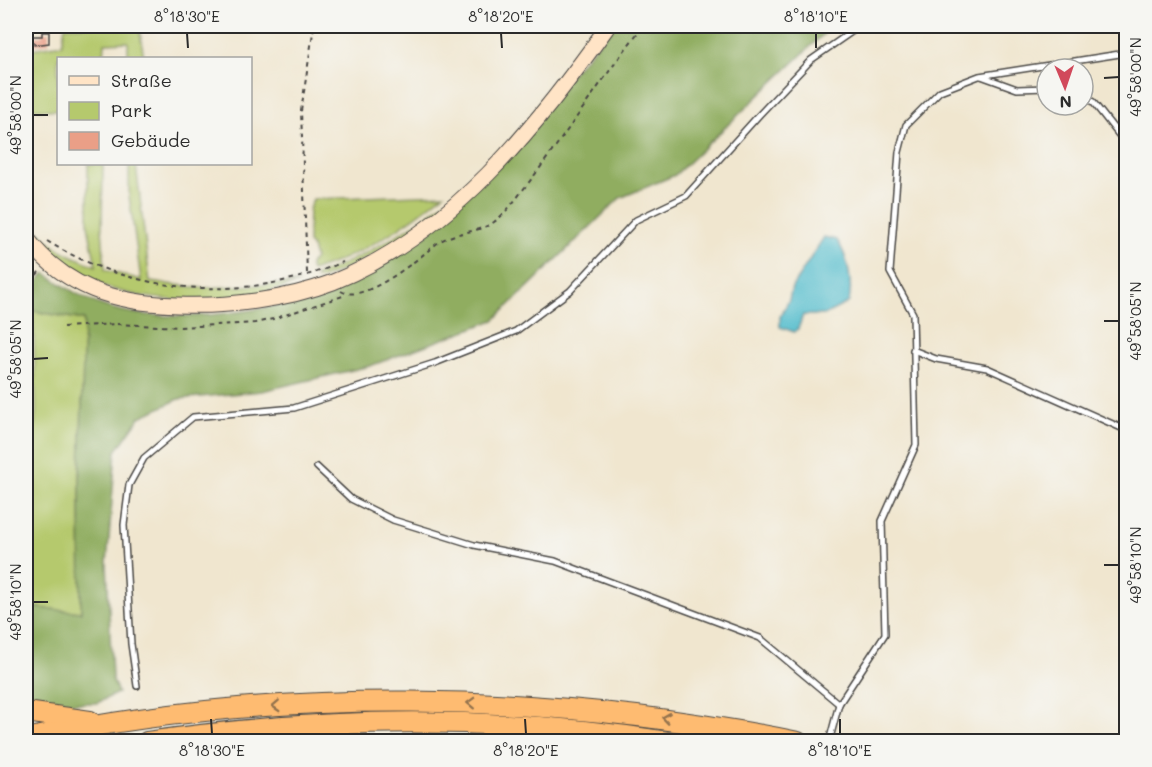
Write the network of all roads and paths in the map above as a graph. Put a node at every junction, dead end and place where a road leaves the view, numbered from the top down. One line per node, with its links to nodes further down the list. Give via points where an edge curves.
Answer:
1 (314, 26): 15 (path, via 301,111)
2 (608, 26): 11 (street, via 524,136 469,193 421,232 357,271 331,282 245,302 136,302 106,296 68,277 48,263)
3 (643, 26): 19 (path, via 494,223 441,240 386,281)
4 (860, 26): 25 (lane, via 811,60 686,196 636,220 570,291 516,331 435,363 294,408 193,417 144,458 129,485 124,525)
5 (1126, 53): 6 (lane)
6 (979, 76): 7 (lane, via 1017,89); 21 (lane, via 940,91 906,125 899,152 890,272 913,314)
7 (1035, 88)
8 (1095, 105): 9 (lane)
9 (1126, 144)
10 (26, 212): 11 (path)
11 (32, 234)
12 (45, 239): 15 (path, via 96,266 149,282 203,288 265,285)
13 (343, 262): 15 (path)
14 (43, 267): 17 (path)
15 (307, 275)
16 (26, 280): 17 (path)
17 (30, 282): 23 (path, via 32,335)
18 (338, 290): 19 (path)
19 (346, 295): 20 (path, via 255,322 180,327)
20 (63, 327)
21 (914, 350): 22 (lane, via 936,359 987,368); 26 (lane, via 916,445 882,521 885,634)
22 (1126, 430)
23 (26, 464)
24 (317, 467): 26 (lane, via 351,499 393,520 474,545 555,561 760,638)
25 (137, 686)
26 (839, 704): 35 (lane)
27 (26, 712): 28 (highway)
28 (111, 723): 30 (highway); 34 (highway, one-way to 28, via 652,716 517,704 352,702 269,706)
29 (358, 724): 31 (highway); 32 (highway); 33 (highway, via 508,726)
30 (26, 740)
31 (147, 741)
32 (298, 741)
33 (668, 741)
34 (798, 741)
35 (829, 741)

